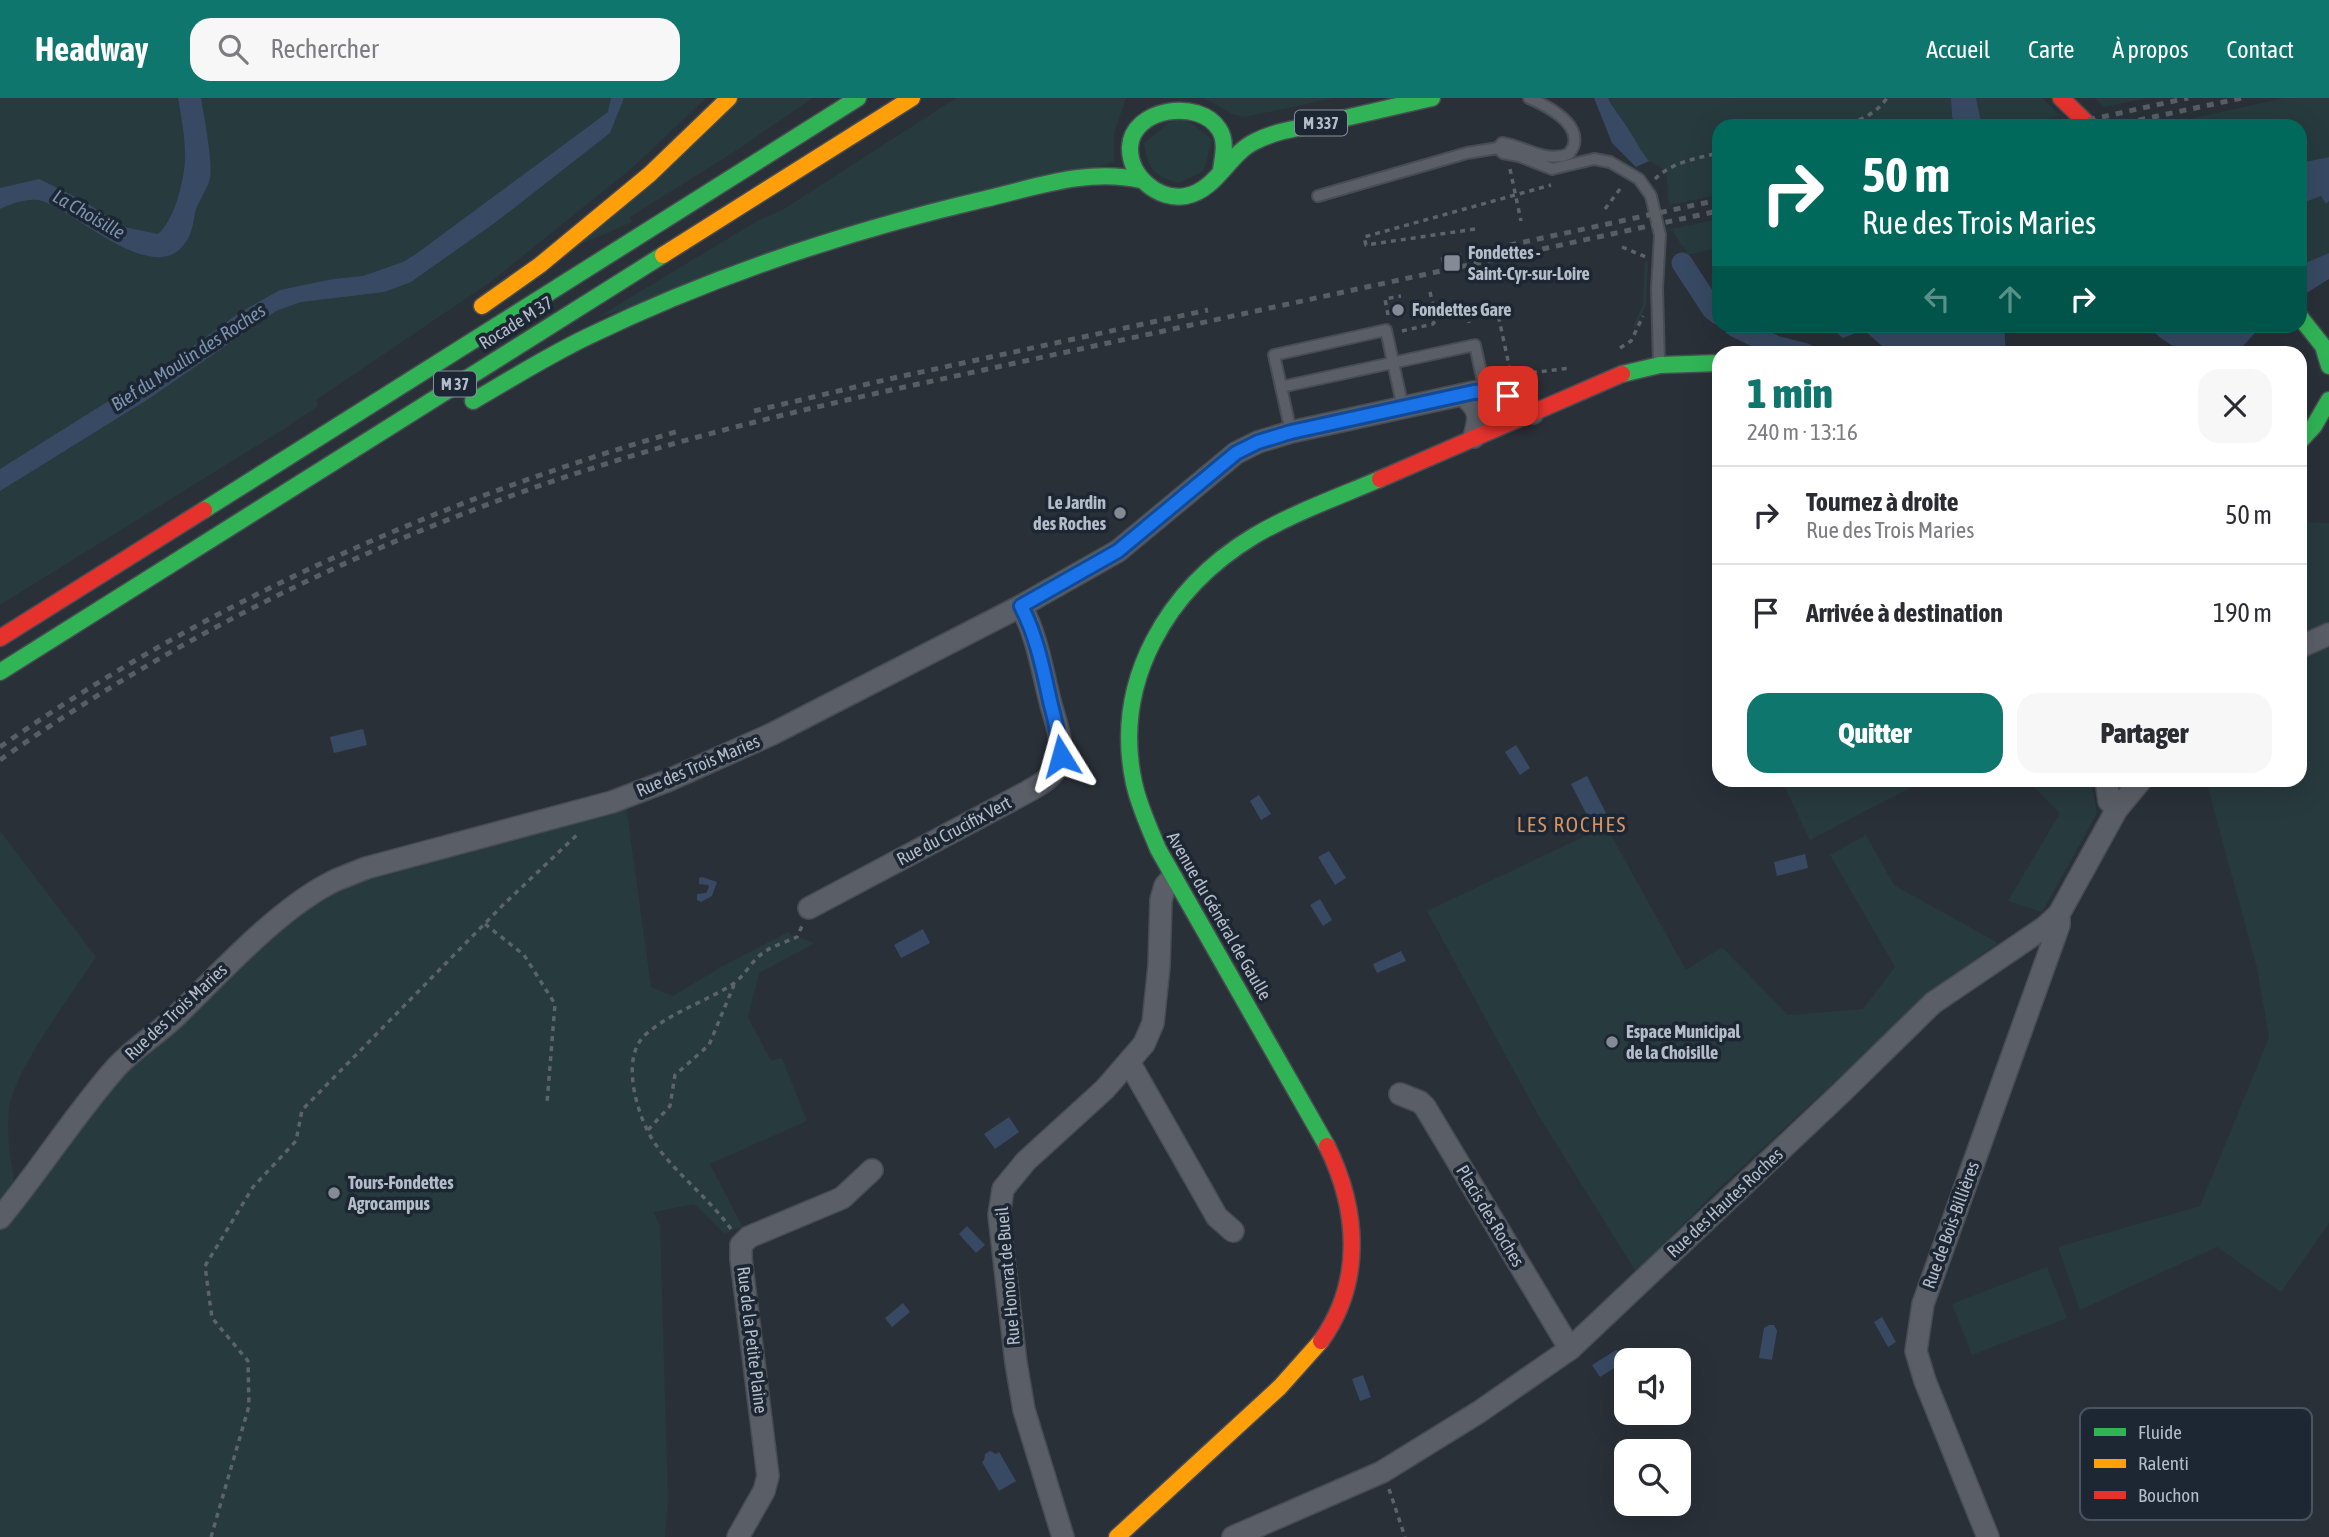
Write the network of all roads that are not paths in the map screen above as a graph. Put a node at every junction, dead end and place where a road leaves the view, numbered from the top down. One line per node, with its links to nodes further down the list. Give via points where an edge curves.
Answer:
1 (729, 98): 21 (main road, via 650,174 540,265)
2 (858, 98): 40 (main road, Rocade M 37 / M 37)
3 (912, 98): 42 (main road, Rocade M 37 / M 37)
4 (1375, 98): 15 (main road, M 337)
5 (1432, 98): 18 (main road, M 337, via 1258,140)
6 (1529, 98): 17 (lane, via 1572,128 1575,143 1569,154 1556,159 1511,145)
7 (2061, 98): 12 (main road)
8 (2081, 98): 13 (main road)
9 (1182, 99): 11 (main road); 16 (main road, via 1155,106)
10 (1139, 107): 16 (main road)
11 (1211, 113): 14 (main road); 18 (main road, via 1225,139)
12 (2083, 119)
13 (2102, 119)
14 (1231, 121)
15 (1262, 122)
16 (1135, 126): 19 (main road, via 1130,154)
17 (1498, 148): 20 (lane); 25 (lane, via 1552,169 1594,159 1610,162 1646,188 1660,235)
18 (1221, 170): 19 (main road, via 1212,183 1184,197 1168,196)
19 (1141, 180): 33 (main road, via 1123,174 1079,177 942,208 773,258 588,337)
20 (1318, 196)
21 (473, 313)
22 (2307, 326): 26 (main road, via 2323,346)
23 (1394, 363): 27 (lane, via 1475,345); 28 (lane); 28 (lane, via 1386,330 1274,355); 32 (lane)
24 (1712, 363): 25 (main road, Avenue du Général de Gaulle)
25 (1660, 365): 34 (main road, Avenue du Général de Gaulle, via 1619,375)
26 (2329, 366)
27 (1483, 386): 29 (street, Rue des Trois Maries); 34 (street, Rue des Trois Maries)
28 (1281, 387): 35 (lane)
29 (1463, 395): 32 (street, Rue des Trois Maries); 37 (street, via 1477,410)
30 (2329, 400): 36 (main road)
31 (340, 405): 40 (main road, via 307,428)
32 (1404, 408): 35 (street, Rue des Trois Maries)
33 (455, 411)
34 (1533, 413): 37 (main road, Avenue du Général de Gaulle)
35 (1291, 432): 43 (street, Rue des Trois Maries, via 1236,453 1118,551)
36 (2307, 434)
37 (1474, 438): 51 (main road, Avenue du Général de Gaulle, via 1252,537 1207,569 1171,608 1140,666 1128,744 1130,769 1148,832)
38 (2325, 443): 39 (main road)
39 (2307, 446)
40 (289, 456): 45 (main road, Rocade M 37 / M 37)
41 (347, 473): 42 (main road, via 335,480)
42 (303, 481): 47 (main road, Rocade M 37 / M 37)
43 (1021, 606): 52 (street, Rue du Crucifix Vert, via 1040,655 1057,724 1061,756 1057,767 1027,793); 57 (street, Rue des Trois Maries, via 772,734 667,781 612,802 335,880 296,905 116,1067)
44 (2329, 634): 46 (street)
45 (0, 638)
46 (2307, 644)
47 (0, 672)
48 (2107, 787): 50 (street, via 2109,801)
49 (2135, 787): 50 (street, Rue des Hautes Roches)
50 (2117, 809): 53 (street, Rue des Hautes Roches)
51 (1172, 878): 54 (street, Rue Honorat de Bueil, via 1161,900 1153,1023); 62 (main road, Avenue du Général de Gaulle, via 1323,1134 1349,1198 1353,1251 1340,1310 1304,1362)
52 (809, 908)
53 (2059, 914): 59 (street, Rue des Hautes Roches, via 1933,1003); 64 (street, Rue de Bois-Billières, via 2055,938 1923,1304 1917,1339 1925,1381)
54 (1129, 1062): 58 (street, via 1217,1217); 61 (street, Rue Honorat de Bueil, via 1026,1161 1003,1189 1000,1202 1022,1398)
55 (1400, 1094): 59 (street, Placis des Roches, via 1425,1107)
56 (872, 1170): 60 (street, Rue de la Petite Plaine, via 842,1198 749,1237 741,1245 768,1476)
57 (0, 1218)
58 (1233, 1231)
59 (1570, 1349): 63 (street, Rue des Hautes Roches, via 1382,1472)
60 (738, 1537)
61 (1063, 1537)
62 (1117, 1537)
63 (1233, 1537)
64 (1988, 1537)

